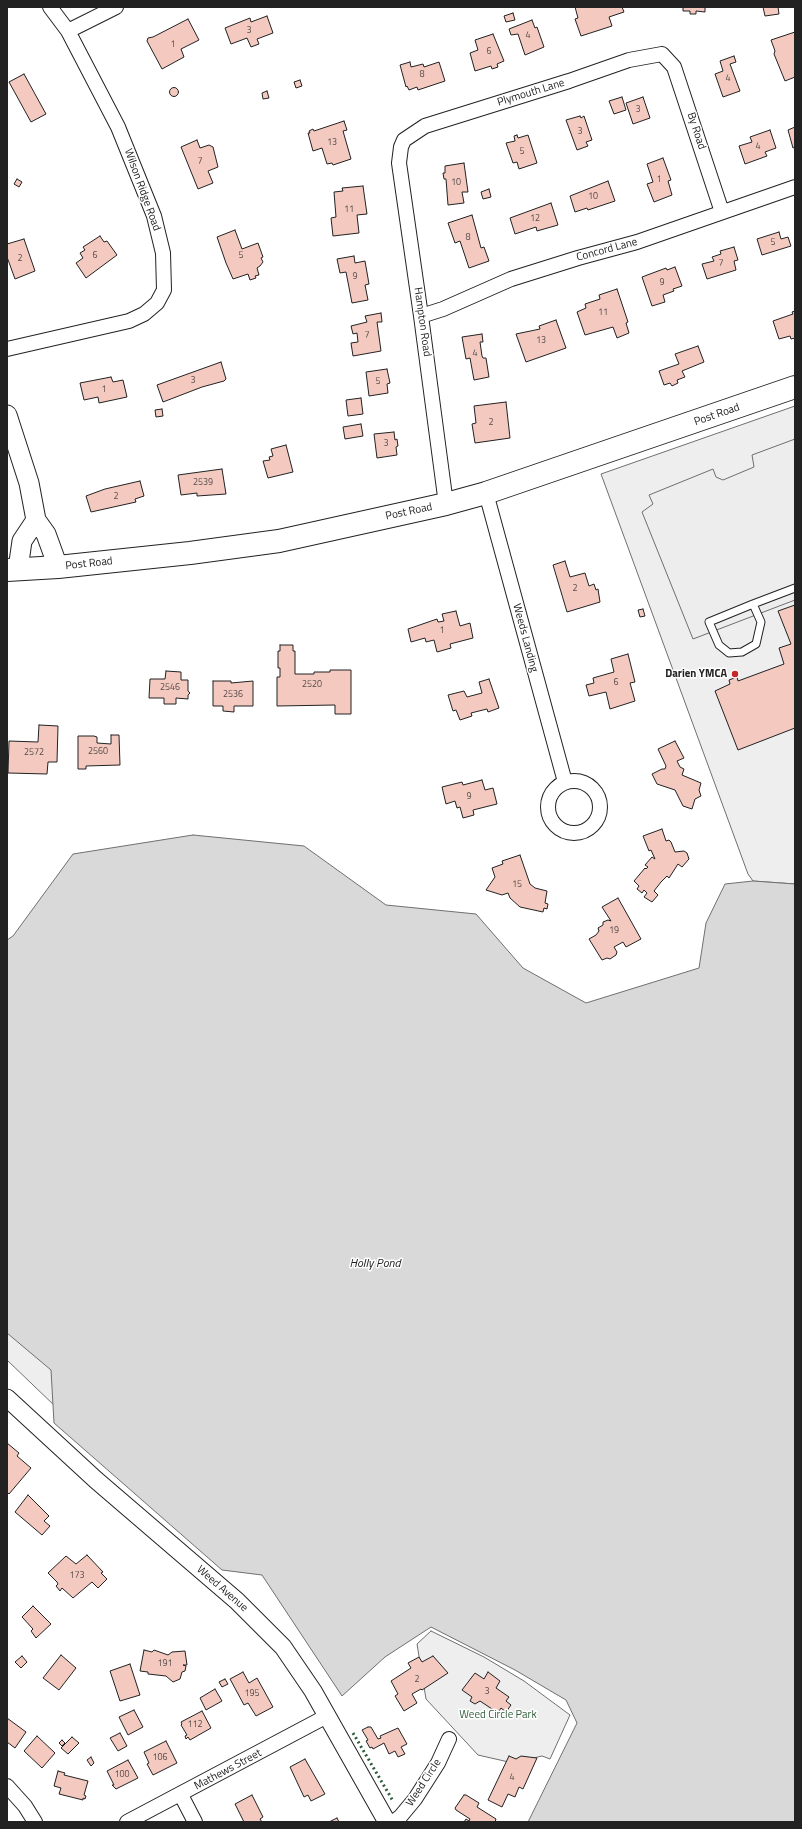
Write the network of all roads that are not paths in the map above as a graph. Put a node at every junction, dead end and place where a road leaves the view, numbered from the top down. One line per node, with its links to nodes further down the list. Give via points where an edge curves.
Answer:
1 (50, 7): 3 (street, Wilson Ridge Road)
2 (116, 7): 3 (street)
3 (68, 31): 9 (street, Wilson Ridge Road, via 118,127 154,216 163,253 164,290 157,303 144,314 129,321)
4 (662, 54): 5 (street, Plymouth Lane, via 629,60 425,126); 7 (street, By Road, via 674,67)
5 (404, 140): 8 (street, Hampton Road, via 399,163)
6 (795, 187): 7 (street, Concord Lane)
7 (722, 212): 8 (street, Concord Lane, via 637,242 510,279)
8 (421, 316): 13 (street, Hampton Road)
9 (7, 349)
10 (795, 387): 12 (main road, Post Road)
11 (7, 415): 14 (main road, via 29,484)
12 (486, 493): 13 (main road, Post Road); 19 (street, Weeds Landing)
13 (446, 504): 15 (main road, Post Road, via 279,541)
14 (36, 520): 15 (main road, via 46,534); 16 (main road, via 22,541)
15 (58, 567): 16 (main road, Post Road)
16 (12, 569)
17 (795, 588): 18 (lane)
18 (753, 604): 18 (lane, via 709,622 719,646 729,653 742,652 756,644 761,622)
19 (565, 782)
20 (7, 1398): 21 (street, Weed Avenue, via 96,1480 237,1600 283,1647)
21 (327, 1716): 24 (street, Mathews Street); 28 (street, Weed Avenue)
22 (449, 1739): 29 (street, Weed Circle, via 438,1763 415,1800)
23 (7, 1786): 25 (street)
24 (181, 1795): 26 (street, Mathews Street); 27 (street)
25 (35, 1822)
26 (127, 1822)
27 (195, 1822)
28 (387, 1822)
29 (392, 1822)

